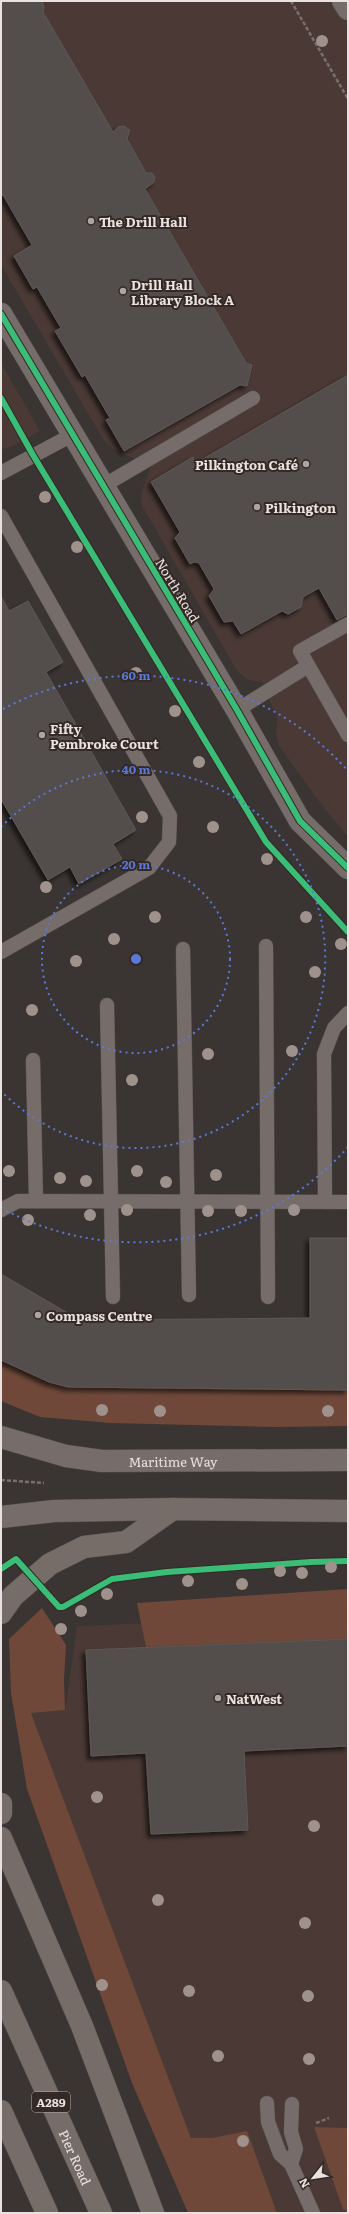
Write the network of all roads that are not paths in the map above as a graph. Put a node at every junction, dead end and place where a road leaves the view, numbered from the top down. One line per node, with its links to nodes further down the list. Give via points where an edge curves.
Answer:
1 (343, 1): 2 (street)
2 (348, 10)
3 (1, 314): 5 (street, North Road)
4 (253, 398): 7 (lane)
5 (72, 435): 6 (lane); 7 (street, North Road)
6 (1, 473)
7 (103, 486): 11 (street, North Road)
8 (1, 516): 16 (lane, via 170,816 169,842 149,868)
9 (348, 624): 10 (lane, via 300,651)
10 (308, 666): 11 (lane); 12 (lane)
11 (236, 710): 13 (street, North Road, via 300,821)
12 (348, 735)
13 (348, 868)
14 (266, 946): 23 (lane)
15 (183, 949): 22 (lane)
16 (1, 952)
17 (107, 1006): 21 (lane)
18 (348, 1013): 24 (lane, via 334,1028 324,1054)
19 (33, 1060): 20 (lane)
20 (36, 1201): 21 (lane); 26 (lane, via 18,1201)
21 (111, 1202): 22 (lane); 28 (lane)
22 (188, 1202): 23 (lane); 27 (lane)
23 (268, 1202): 24 (lane); 29 (lane)
24 (325, 1202): 25 (lane)
25 (348, 1202)
26 (1, 1210)
27 (189, 1295)
28 (113, 1297)
29 (268, 1297)
30 (1, 1437): 31 (street, Maritime Way, via 66,1456 102,1461)
31 (348, 1460)
32 (173, 1509): 33 (street); 34 (street, via 54,1511); 35 (main road, via 126,1542 84,1547 50,1564 13,1596)
33 (348, 1511)
34 (1, 1517)
35 (1, 1613)
36 (1, 1804): 37 (main road)
37 (1, 1813)
38 (1, 1838): 46 (main road, via 82,2026)
39 (1, 1991): 45 (main road, Pier Road / A289)
40 (268, 2103): 43 (lane, via 267,2119 280,2154)
41 (292, 2104): 43 (lane, via 291,2132 296,2149)
42 (1, 2111): 44 (main road)
43 (291, 2164): 47 (lane)
44 (47, 2213)
45 (101, 2213)
46 (153, 2213)
47 (313, 2213)

